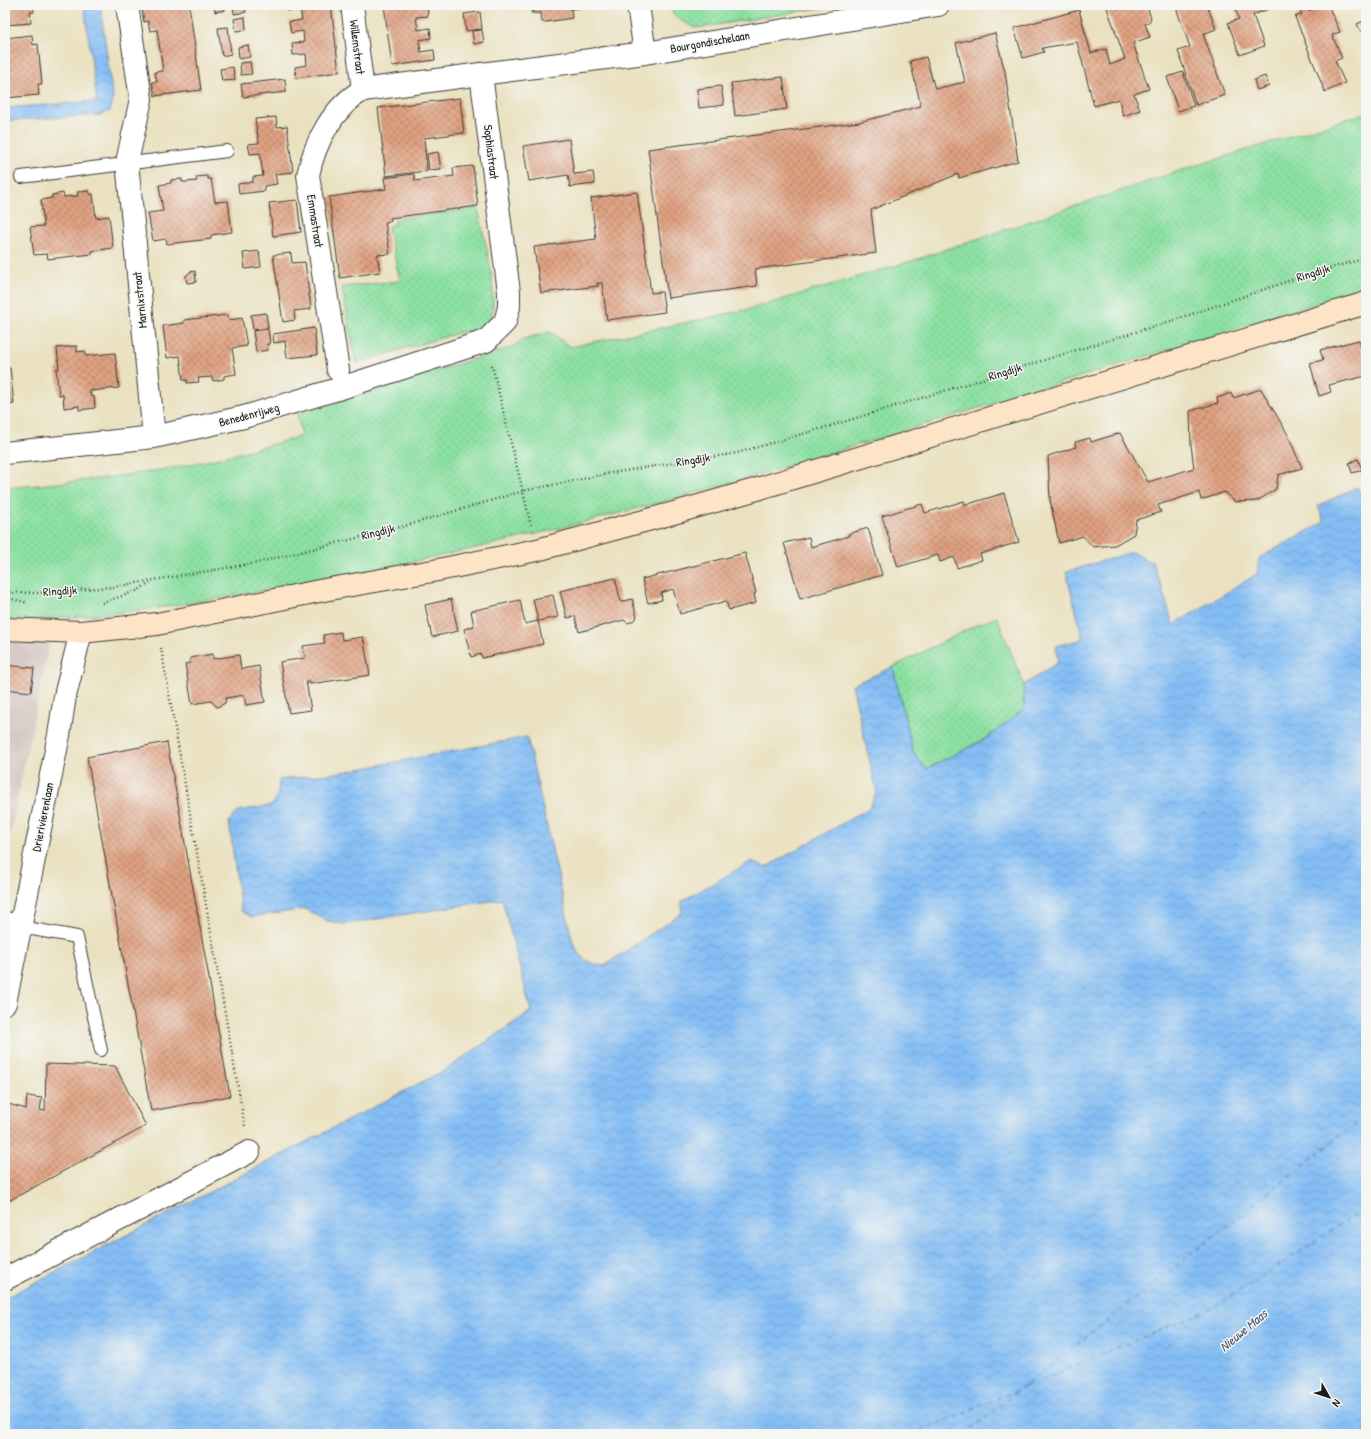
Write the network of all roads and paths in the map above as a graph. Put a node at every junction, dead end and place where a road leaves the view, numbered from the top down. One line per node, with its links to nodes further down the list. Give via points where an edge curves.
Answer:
1 (127, 5): 9 (street, Marnixstraat, via 141,99)
2 (352, 5): 7 (street, Willemstraat)
3 (638, 5): 5 (street)
4 (938, 5): 5 (street, Bourgondischelaan)
5 (645, 53): 6 (street, Bourgondischelaan)
6 (481, 74): 7 (street); 13 (street, Sophiastraat, via 509,292 505,322)
7 (363, 90): 14 (street, Emmastraat, via 340,107 312,156 308,175)
8 (227, 150): 9 (lane)
9 (126, 162): 10 (lane); 15 (street, Marnixstraat)
10 (21, 177)
11 (1366, 258): 17 (path, Ringdijk, via 1309,274 1168,322 737,453 611,473)
12 (1366, 303): 20 (street, via 681,512 536,550)
13 (486, 341): 15 (street, Benedenrijweg, via 244,417); 17 (path)
14 (338, 370)
15 (154, 437): 16 (street, Benedenrijweg)
16 (5, 453)
17 (523, 491): 18 (path); 19 (path, Ringdijk, via 401,527 256,563 112,587 37,593)
18 (530, 520)
19 (5, 592)
20 (157, 624): 22 (street); 26 (path)
21 (5, 629): 22 (street)
22 (81, 632): 23 (street, Drierivierenlaan)
23 (16, 922): 24 (street, Drierivierenlaan); 25 (lane, via 78,937)
24 (5, 1003)
25 (101, 1050)
26 (249, 1152): 27 (street)
27 (5, 1279)

